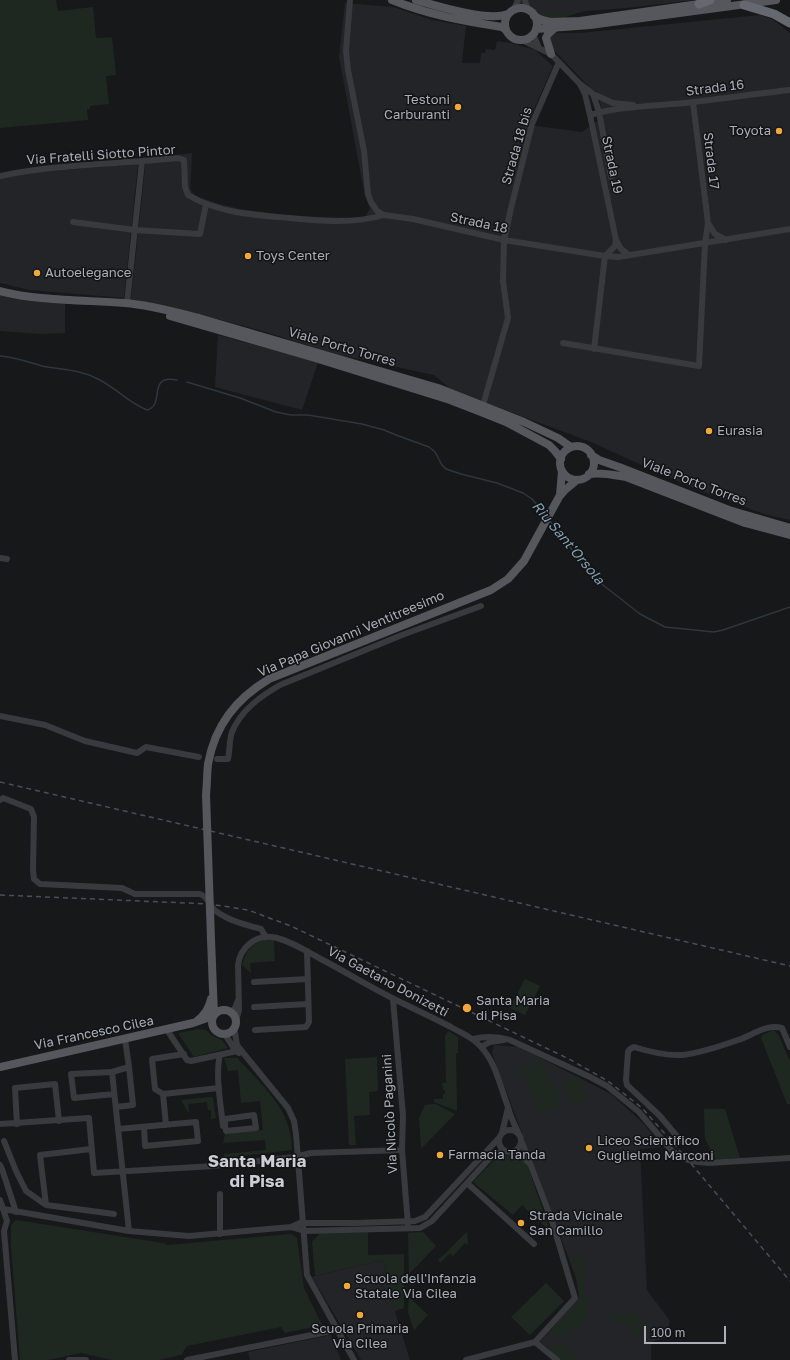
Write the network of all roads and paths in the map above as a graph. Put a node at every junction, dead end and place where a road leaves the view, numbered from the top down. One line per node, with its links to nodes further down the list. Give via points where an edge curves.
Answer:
1 (350, 0): 33 (street, via 346,51 348,70 364,151 368,194 377,211)
2 (392, 0): 15 (main road, via 434,15 502,27)
3 (416, 0): 11 (main road, via 479,15 503,16)
4 (518, 0): 11 (street)
5 (525, 0): 12 (street)
6 (710, 0): 9 (highway)
7 (726, 0): 9 (main road)
8 (776, 0): 10 (main road)
9 (699, 4): 12 (main road, via 580,21 550,22)
10 (744, 5): 13 (highway); 14 (main road)
11 (511, 12): 12 (main road, via 521,8); 15 (main road, via 505,23)
12 (531, 13): 16 (main road, via 536,20)
13 (790, 22)
14 (555, 28): 16 (main road); 19 (main road, via 546,38)
15 (506, 30): 17 (main road, via 514,38)
16 (534, 32): 17 (main road); 18 (street)
17 (522, 40): 18 (street, Strada 16)
18 (539, 48): 19 (street, Strada 16)
19 (551, 54): 20 (street, Strada 16)
20 (559, 62): 21 (street, Strada 16); 38 (street, Strada 18 bis, via 532,124)
21 (580, 84): 23 (street, Strada 19); 24 (street, Strada 16)
22 (789, 90): 25 (street, Strada 16)
23 (585, 94): 27 (street, Strada 19); 28 (street, Strada 19)
24 (593, 94): 26 (street, Strada 16, via 613,103); 27 (street)
25 (693, 102): 26 (street, Strada 16); 35 (street, Strada 17)
26 (643, 106): 27 (street, Strada 16)
27 (598, 109): 28 (street, Strada 16); 31 (street)
28 (590, 115): 39 (street, Strada 19)
29 (142, 162): 30 (street, Via Fratelli Siotto Pintor, via 23,171); 32 (street, Via Fratelli Siotto Pintor, via 178,158 184,160 186,192); 37 (street)
30 (0, 176)
31 (611, 177)
32 (206, 204): 33 (street, Via Fratelli Siotto Pintor, via 236,212 312,220 345,221); 37 (street, via 200,234)
33 (384, 215): 38 (street, Strada 18)
34 (73, 222): 37 (street)
35 (708, 223): 40 (street, via 715,234); 41 (street, Strada 17)
36 (790, 229): 40 (street, Strada 18)
37 (136, 230): 46 (street)
38 (504, 240): 43 (street, Strada 18); 49 (street, Strada 18 bis, via 504,281 508,318)
39 (616, 240): 42 (street, Strada 19, via 621,249); 43 (street, via 615,246)
40 (726, 240): 41 (street, Strada 18)
41 (705, 244): 42 (street, Strada 18); 48 (street, via 699,366)
42 (629, 255): 43 (street, Strada 18)
43 (605, 256): 48 (street)
44 (0, 291): 45 (main road, Viale Porto Torres, via 25,296)
45 (97, 301): 46 (main road, Viale Porto Torres); 52 (main road, Viale Porto Torres, via 156,312 217,329 450,400 506,422 549,445)
46 (127, 303): 49 (main road, Viale Porto Torres, via 199,318 438,388)
47 (562, 343): 48 (street)
48 (594, 349)
49 (483, 405): 50 (main road, Viale Porto Torres, via 558,438)
50 (571, 447): 51 (main road, via 583,447); 52 (main road)
51 (592, 454): 54 (main road, via 594,461); 57 (main road, Viale Porto Torres, via 599,460 730,510)
52 (561, 459): 53 (main road)
53 (562, 471): 55 (main road, via 566,476); 56 (main road, Via Papa Giovanni Ventitreesimo)
54 (590, 474): 55 (main road); 58 (main road, Viale Porto Torres, via 626,477 745,523)
55 (577, 480): 56 (main road, Via Papa Giovanni Ventitreesimo)
56 (559, 497): 62 (main road, Via Papa Giovanni Ventitreesimo, via 524,561 508,579 491,590)
57 (790, 528)
58 (790, 535)
59 (0, 558): 60 (street)
60 (7, 559)
61 (481, 606): 63 (street)
62 (402, 626): 63 (street); 72 (main road, Via Papa Giovanni Ventitreesimo, bridge, via 269,679 256,687 225,718 208,764 206,795)
63 (402, 635): 66 (street, via 263,694 238,720 232,732 228,759)
64 (0, 716): 65 (street, via 45,725 85,741 137,753 146,747)
65 (199, 757)
66 (217, 759)
67 (0, 800): 68 (street, via 3,798 31,809 34,817 34,880 40,884 122,888 135,894 200,894 204,895 216,912 240,924 261,929)
68 (266, 937): 69 (street, Via Gaetano Donizetti, via 281,939); 73 (street, via 249,944 239,958)
69 (307, 951): 70 (street, Via Gaetano Donizetti); 74 (street, Via Gaetano Donizetti)
70 (308, 979): 71 (street); 75 (street, Via Gaetano Donizetti)
71 (254, 982)
72 (213, 994): 77 (main road, via 220,1005); 78 (main road, Via Papa Giovanni Ventitreesimo); 79 (main road, via 205,1014)
73 (239, 997): 77 (street, via 235,1008); 80 (street, via 240,1010)
74 (393, 998): 86 (street, Via Gaetano Donizetti); 115 (street, Via Nicolò Paganini, via 403,1116)
75 (308, 1004): 76 (street); 83 (street, Via Gaetano Donizetti, via 309,1022 306,1027)
76 (254, 1007)
77 (228, 1011): 78 (main road, via 217,1012); 80 (main road, via 233,1015)
78 (214, 1016): 79 (main road, Via Francesco Cilea); 81 (main road)
79 (194, 1024): 81 (main road, Via Francesco Cilea); 82 (main road, Via Francesco Cilea)
80 (235, 1024): 84 (main road, via 230,1032); 93 (street, via 237,1044)
81 (213, 1026): 84 (main road, via 217,1032)
82 (167, 1030): 85 (main road, Via Francesco Cilea); 91 (street)
83 (255, 1030)
84 (224, 1033): 90 (street)
85 (125, 1039): 94 (main road, Via Francesco Cilea); 95 (street)
86 (473, 1039): 87 (street, via 497,1036); 89 (street, Via Gaetano Donizetti)
87 (510, 1040): 89 (street, via 490,1042); 118 (street, via 607,1086 638,1112 672,1151 682,1157 708,1163)
88 (790, 1046): 112 (street, via 782,1028 777,1026 714,1048 682,1055 665,1055 634,1047 630,1049 627,1085 660,1116)
89 (481, 1047): 101 (street, Via Gaetano Donizetti, via 495,1068)
90 (237, 1051): 92 (street); 93 (street)
91 (184, 1054): 92 (street, via 187,1060 191,1061); 99 (street, via 152,1059 155,1089)
92 (220, 1055): 97 (street)
93 (251, 1064): 117 (street, via 288,1108 294,1121)
94 (0, 1067)
95 (129, 1067): 96 (street); 100 (street, via 133,1105)
96 (112, 1072): 98 (street); 98 (street, via 71,1074 74,1098)
97 (219, 1088): 99 (street); 107 (street)
98 (114, 1094): 100 (street)
99 (163, 1094): 105 (street)
100 (116, 1107): 108 (street)
101 (508, 1108): 109 (street, Via Gaetano Donizetti); 110 (street)
102 (59, 1121): 104 (street); 104 (street, via 55,1084 15,1088); 114 (street, via 89,1118)
103 (0, 1124): 104 (street)
104 (17, 1124)
105 (166, 1125): 106 (street); 106 (street, via 196,1122 198,1141 145,1146)
106 (144, 1126): 108 (street)
107 (225, 1126): 107 (street, via 226,1131 256,1128 254,1115 225,1119)
108 (118, 1129): 121 (street)
109 (518, 1132): 110 (street, via 505,1131); 113 (street, Via Gaetano Donizetti)
110 (501, 1136): 116 (street, via 500,1145); 130 (street, via 425,1217)
111 (4, 1141): 125 (street, via 26,1191)
112 (681, 1141)
113 (522, 1142): 116 (street, via 516,1151); 119 (street, Via Gaetano Donizetti)
114 (91, 1149): 121 (street, via 94,1173); 125 (street, via 40,1155)
115 (402, 1150): 117 (street, via 311,1153); 130 (street, Via Nicolò Paganini)
116 (507, 1151): 119 (street, via 522,1157); 122 (street, via 490,1158)
117 (298, 1156): 121 (street, via 214,1166); 131 (street)
118 (790, 1158)
119 (530, 1165): 139 (street, Via Gaetano Donizetti, via 552,1221 575,1298)
120 (0, 1166): 127 (street)
121 (122, 1172): 134 (street)
122 (467, 1183): 133 (street, via 432,1221 420,1228); 137 (street)
123 (220, 1194): 136 (street)
124 (0, 1200): 126 (street)
125 (46, 1205): 128 (street)
126 (3, 1209): 127 (street); 129 (street)
127 (16, 1212): 129 (street); 134 (street)
128 (114, 1214)
129 (7, 1221): 140 (street, via 4,1232)
130 (408, 1221): 131 (street); 133 (street, Via Nicolò Paganini)
131 (302, 1223): 132 (street); 135 (street)
132 (291, 1227): 135 (street); 136 (street)
133 (409, 1228): 135 (street)
134 (129, 1231): 136 (street, via 189,1236)
135 (304, 1231): 138 (street, via 307,1275)
136 (220, 1234)
137 (534, 1244)
138 (337, 1330): 143 (street); 144 (street); 145 (street)
139 (535, 1342): 146 (street); 147 (street)
140 (15, 1360)
141 (69, 1360): 142 (street)
142 (86, 1360)
143 (187, 1360)
144 (349, 1360)
145 (354, 1360)
146 (466, 1360)
147 (556, 1360)

